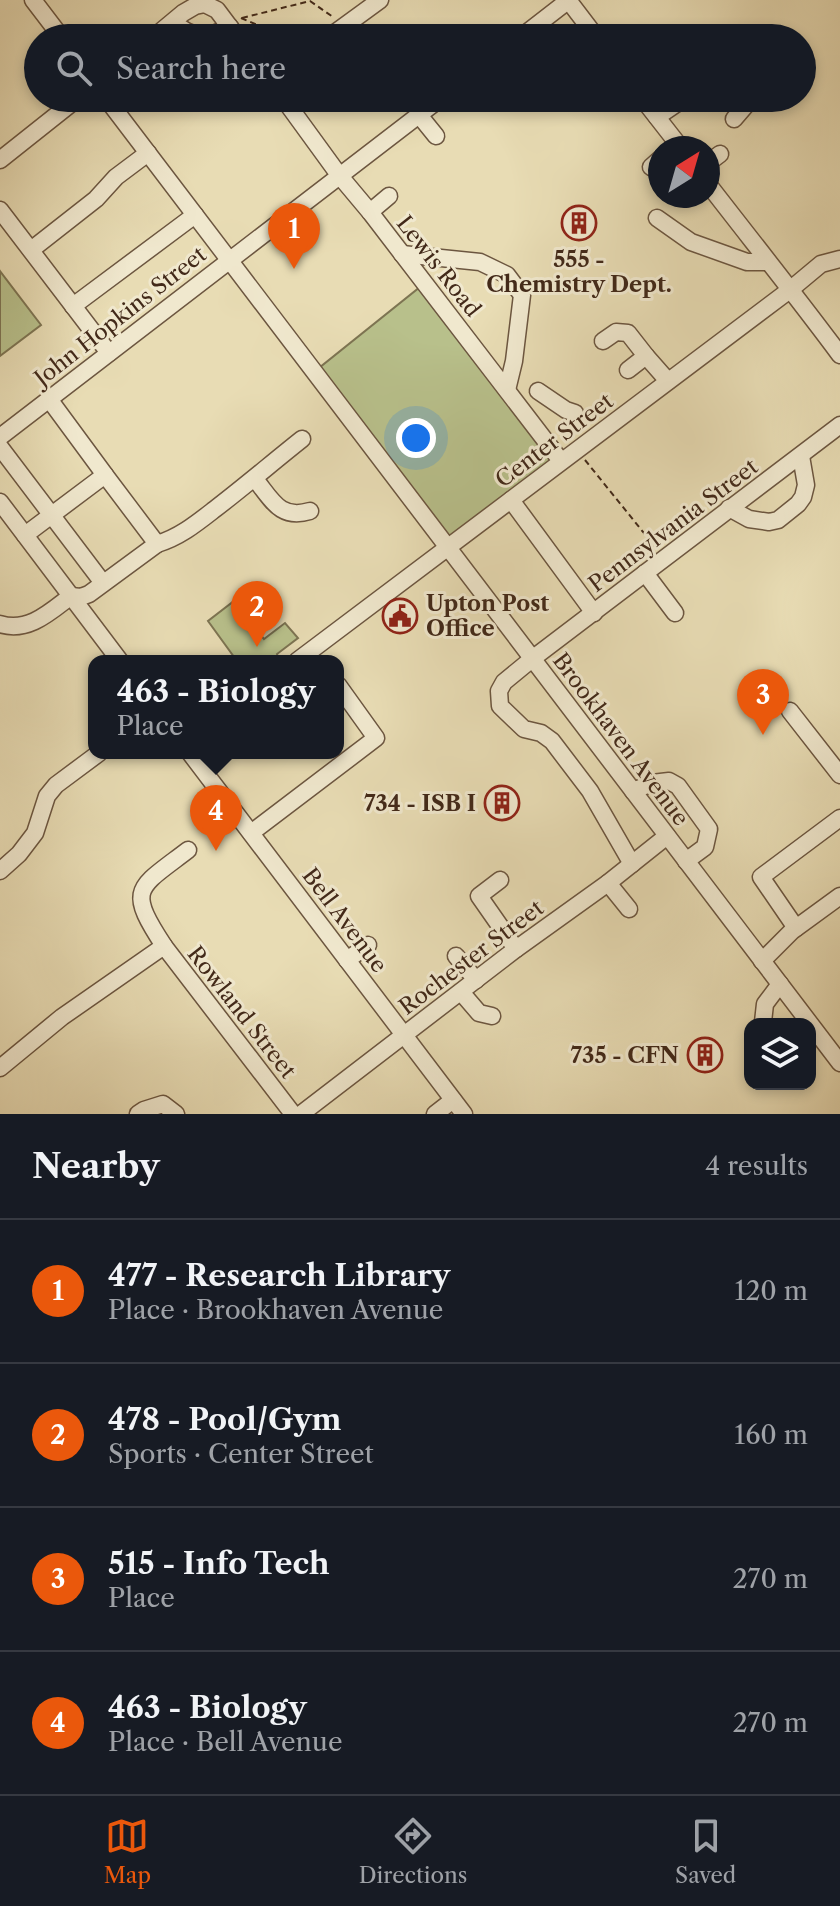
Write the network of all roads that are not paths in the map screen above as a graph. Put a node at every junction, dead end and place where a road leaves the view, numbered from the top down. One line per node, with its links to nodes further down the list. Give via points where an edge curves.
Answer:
1 (33, 0): 5 (street)
2 (380, 0): 8 (street)
3 (568, 0): 9 (street); 10 (street)
4 (174, 22): 6 (street); 7 (street, via 205,4)
5 (51, 24)
6 (171, 24)
7 (228, 24)
8 (347, 24)
9 (538, 24)
10 (586, 24)
11 (60, 112): 24 (street)
12 (117, 112): 23 (street, Brookhaven Avenue)
13 (293, 112): 25 (street, Lewis Road)
14 (423, 112): 18 (street, John Hopkins Street)
15 (653, 112): 19 (street)
16 (664, 112): 19 (street)
17 (740, 112): 20 (street)
18 (419, 115): 21 (street); 25 (street, John Hopkins Street)
19 (657, 117): 22 (street)
20 (734, 119)
21 (436, 136)
22 (670, 136)
23 (148, 153): 30 (street, Brookhaven Avenue); 32 (street)
24 (0, 160)
25 (339, 175): 29 (street, Lewis Road); 35 (street, John Hopkins Street)
26 (389, 196): 29 (street)
27 (720, 200): 36 (street)
28 (0, 210): 32 (street)
29 (370, 212): 33 (street, Lewis Road)
30 (195, 215): 35 (street, Brookhaven Avenue); 38 (street)
31 (657, 218): 36 (street, via 691,242 747,262)
32 (31, 250): 38 (street)
33 (402, 254): 45 (street, Lewis Road); 45 (street, via 480,262 507,275 522,295)
34 (840, 259): 37 (street, Center Street, via 821,264)
35 (229, 260): 41 (street, John Hopkins Street); 64 (street, Brookhaven Avenue)
36 (767, 262): 37 (street)
37 (791, 289): 40 (street); 44 (street, Center Street)
38 (73, 306): 41 (street)
39 (603, 341): 42 (street, via 616,332 628,333)
40 (839, 351)
41 (109, 353): 46 (street, John Hopkins Street)
42 (646, 356): 43 (street); 44 (street)
43 (628, 370)
44 (668, 381): 54 (street, Center Street)
45 (507, 390): 47 (street, Lewis Road)
46 (49, 399): 50 (street, John Hopkins Street); 55 (street)
47 (518, 404): 48 (street, via 541,388); 54 (street, Lewis Road)
48 (575, 413)
49 (840, 425): 53 (street, Pennsylvania Street)
50 (0, 437)
51 (302, 439): 56 (street)
52 (0, 447): 61 (street)
53 (801, 456): 58 (street, Pennsylvania Street); 58 (street, via 803,497 778,520 749,519)
54 (561, 461): 57 (street, Center Street)
55 (105, 475): 61 (street); 63 (street)
56 (255, 479): 60 (street, via 287,513); 63 (street, via 185,532)
57 (511, 500): 64 (street, Center Street); 68 (street)
58 (729, 508): 65 (street, Pennsylvania Street)
59 (2, 510): 62 (street)
60 (310, 511)
61 (51, 515): 62 (street); 66 (street)
62 (25, 535): 67 (street)
63 (157, 544): 66 (street)
64 (448, 549): 71 (street, Center Street); 73 (street, Brookhaven Avenue)
65 (645, 573): 68 (street, Pennsylvania Street); 69 (street)
66 (103, 583): 67 (street, via 89,594)
67 (71, 596): 70 (street, via 30,624); 72 (street)
68 (594, 613): 73 (street, Pennsylvania Street)
69 (675, 613)
70 (0, 624)
71 (320, 654)
72 (115, 655)
73 (532, 659): 79 (street, Brookhaven Avenue); 85 (street, Pennsylvania Street, via 504,682 500,706 524,729 552,741 590,791)
74 (344, 693): 81 (street, via 376,738)
75 (790, 711): 78 (street)
76 (91, 759): 86 (street, via 47,796 29,843)
77 (195, 759): 81 (street, Bell Avenue)
78 (840, 775)
79 (633, 791): 82 (street, Brookhaven Avenue); 84 (street, via 669,781 678,786 709,829 705,847)
80 (840, 818): 91 (street, via 761,877)
81 (251, 833): 96 (street, Bell Avenue)
82 (667, 836): 84 (street, Brookhaven Avenue); 85 (street, Rochester Street)
83 (188, 850): 93 (street, via 142,889 140,902)
84 (686, 861): 97 (street, Brookhaven Avenue)
85 (632, 864): 88 (street, Rochester Street)
86 (0, 871)
87 (500, 880): 94 (street, via 479,896)
88 (608, 883): 90 (street); 94 (street, Rochester Street)
89 (840, 896): 91 (street)
90 (629, 909)
91 (796, 928): 97 (street)
92 (368, 945): 96 (street)
93 (164, 946): 106 (street, Rowland Street); 110 (street, Rowland Street)
94 (516, 949): 98 (street, Rochester Street)
95 (456, 956): 98 (street)
96 (347, 960): 103 (street, Bell Avenue)
97 (762, 961): 99 (street, Brookhaven Avenue)
98 (476, 980): 100 (street, Rochester Street)
99 (780, 984): 102 (street, via 765,1004); 104 (street, Brookhaven Avenue)
100 (461, 992): 101 (street, via 479,1013); 103 (street, Rochester Street)
101 (492, 1016)
102 (763, 1018)
103 (404, 1035): 107 (street, Bell Avenue); 111 (street, Rochester Street)
104 (819, 1050): 105 (street, Brookhaven Avenue)
105 (840, 1063)
106 (0, 1068)
107 (453, 1100): 112 (street); 113 (street, Bell Avenue)
108 (138, 1114): 109 (street, via 163,1104)
109 (176, 1114)
110 (293, 1114)
111 (301, 1114)
112 (435, 1114)
113 (464, 1114)

